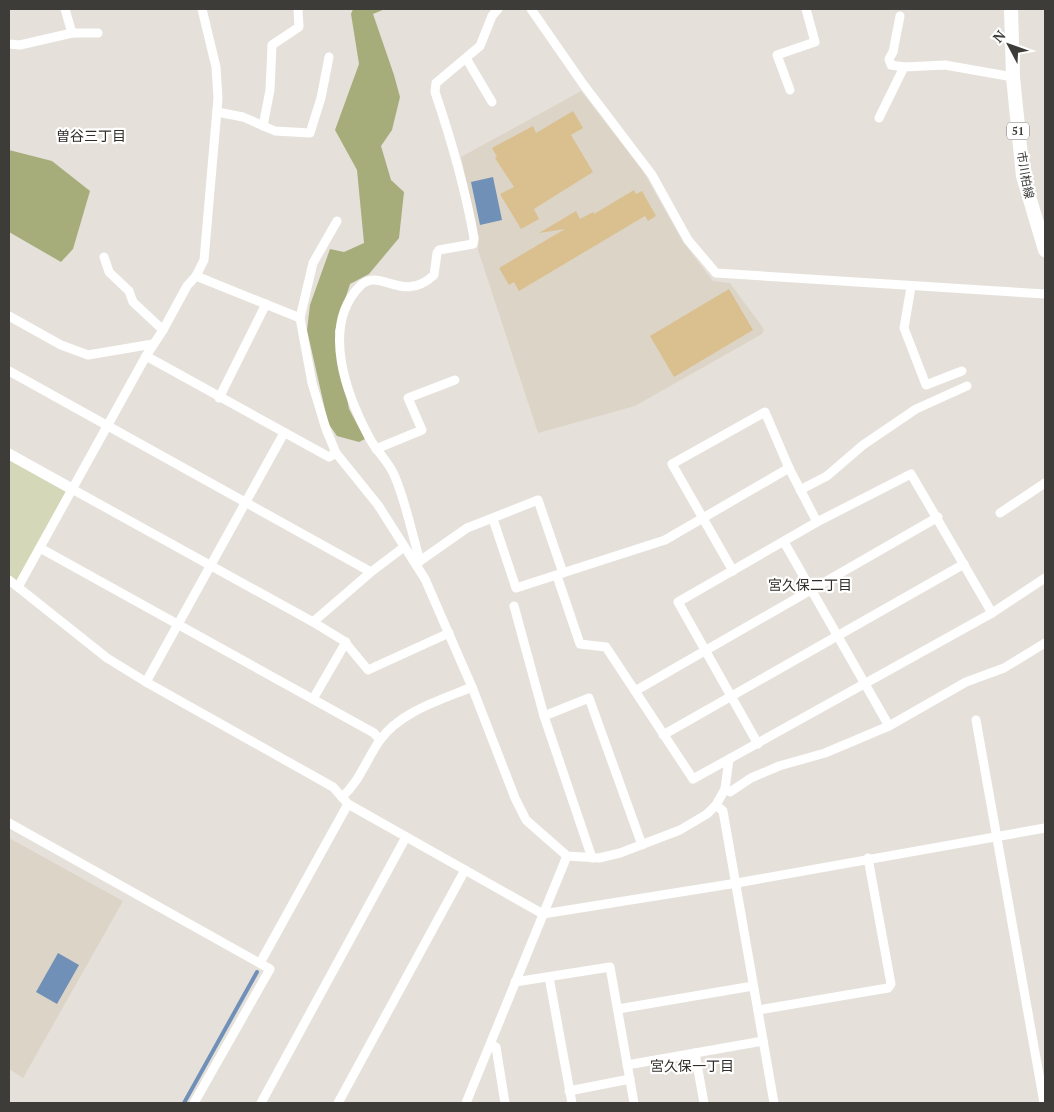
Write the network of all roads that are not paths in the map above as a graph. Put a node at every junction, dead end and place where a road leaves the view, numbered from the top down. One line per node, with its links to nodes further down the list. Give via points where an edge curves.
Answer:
1 (65, 9): 9 (street)
2 (202, 9): 18 (street, via 216,68)
3 (298, 9): 20 (street, via 299,27 272,45 270,90)
4 (498, 9): 13 (street, via 480,46)
5 (531, 9): 25 (street, via 652,175 688,240 716,273)
6 (806, 9): 16 (street, via 815,42 777,55)
7 (1011, 9): 15 (main road, 市川柏線 / 51)
8 (900, 16): 14 (street, via 889,59 891,65)
9 (72, 33): 10 (street); 11 (street)
10 (98, 34)
11 (9, 44)
12 (329, 57): 20 (street, via 310,133 275,131)
13 (466, 58): 17 (street); 40 (street, via 438,80 435,92 457,157 473,244 440,250 434,275 412,287 399,287 377,279 362,284 347,304 342,318 341,356 350,396)
14 (904, 67): 15 (street, via 945,66); 19 (street)
15 (1013, 77): 22 (main road, 市川柏線 / 51, via 1023,176)
16 (790, 90)
17 (492, 102)
18 (217, 112): 20 (street, via 243,117); 24 (street, via 204,260)
19 (878, 118)
20 (263, 126)
21 (337, 221): 29 (street, via 313,263)
22 (1045, 248)
23 (104, 257): 30 (street, via 109,272 129,291 133,302)
24 (196, 276): 27 (street); 30 (street)
25 (911, 287): 26 (street); 33 (street, via 904,328 926,385)
26 (1045, 294)
27 (266, 304): 29 (street); 37 (street)
28 (9, 316): 31 (street, via 61,345 88,355)
29 (300, 318): 41 (street, via 312,383)
30 (163, 330): 31 (street)
31 (153, 344): 32 (street)
32 (146, 356): 37 (street); 38 (street)
33 (962, 371)
34 (9, 372): 38 (street)
35 (455, 380): 40 (street, via 408,398 422,430)
36 (967, 386): 46 (street, via 916,409 863,445 827,476)
37 (219, 398): 39 (street)
38 (108, 426): 45 (street); 47 (street)
39 (284, 433): 41 (street, via 329,457); 47 (street)
40 (376, 449): 56 (street, via 395,476)
41 (336, 452): 54 (street, via 378,505)
42 (9, 454): 45 (street)
43 (788, 468): 46 (street); 49 (street); 49 (street, via 765,412 672,464)
44 (1045, 483): 48 (street)
45 (72, 489): 55 (street); 57 (street)
46 (800, 490): 52 (street)
47 (245, 502): 57 (street); 60 (street)
48 (1000, 513)
49 (702, 517): 59 (street); 61 (street, via 665,540)
50 (938, 517): 52 (street, via 911,474); 58 (street); 64 (street)
51 (493, 518): 56 (street, via 467,528); 61 (street, via 516,588); 61 (street, via 538,500)
52 (818, 522): 53 (street)
53 (784, 542): 59 (street); 64 (street)
54 (404, 547): 56 (street); 60 (street)
55 (40, 548): 63 (street); 68 (street)
56 (417, 563): 69 (street)
57 (211, 564): 67 (street); 68 (street)
58 (964, 564): 66 (street); 70 (street)
59 (733, 571): 73 (street, via 678,602)
60 (371, 572): 67 (street)
61 (560, 574): 77 (street, via 580,644 606,648)
62 (1045, 578): 66 (street)
63 (12, 585): 74 (street, via 107,658)
64 (811, 588): 70 (street); 73 (street)
65 (514, 606): 80 (street)
66 (992, 613): 75 (street)
67 (314, 622): 71 (street)
68 (178, 625): 74 (street); 79 (street)
69 (449, 633): 71 (street, via 368,670); 76 (street)
70 (838, 635): 75 (street); 78 (street)
71 (346, 642): 79 (street)
72 (1044, 647): 82 (street, via 1004,668 966,682)
73 (705, 650): 77 (street); 78 (street)
74 (146, 682): 88 (street, via 333,788)
75 (866, 684): 82 (street); 85 (street)
76 (472, 687): 84 (street, via 421,708 396,724); 95 (street, via 526,820)
77 (635, 691): 83 (street)
78 (731, 696): 83 (street); 85 (street)
79 (313, 699): 84 (street, via 374,733)
80 (544, 716): 94 (street, via 589,698); 96 (street)
81 (976, 720): 92 (street)
82 (889, 726): 87 (street, via 825,753 758,775 730,792)
83 (663, 735): 86 (street, via 693,779)
84 (380, 740): 88 (street)
85 (758, 744): 86 (street)
86 (729, 759): 87 (street)
87 (725, 789): 89 (street)
88 (345, 801): 93 (street); 101 (street)
89 (716, 805): 94 (street, via 680,830); 99 (street, via 724,811)
90 (9, 823): 101 (street)
91 (1045, 828): 92 (street)
92 (997, 836): 97 (street); 122 (street)
93 (406, 837): 98 (street); 114 (street)
94 (642, 845): 96 (street)
95 (567, 856): 96 (street); 100 (street)
96 (592, 858)
97 (868, 858): 99 (street); 106 (street, via 891,984 888,988)
98 (465, 870): 100 (street); 115 (street)
99 (737, 883): 100 (street); 104 (street)
100 (543, 914): 103 (street)
101 (260, 963): 113 (street, via 270,968)
102 (549, 977): 103 (street); 105 (street, via 610,967); 112 (street)
103 (515, 982): 108 (street)
104 (754, 986): 105 (street); 106 (street)
105 (618, 1009): 110 (street)
106 (758, 1010): 107 (street)
107 (763, 1041): 109 (street); 121 (street)
108 (491, 1044): 116 (street); 117 (street, via 496,1047)
109 (695, 1052): 110 (street); 120 (street)
110 (627, 1064): 111 (street)
111 (630, 1078): 112 (street); 119 (street)
112 (569, 1091): 118 (street)
113 (196, 1102)
114 (261, 1103)
115 (338, 1103)
116 (466, 1103)
117 (505, 1103)
118 (572, 1103)
119 (634, 1103)
120 (704, 1103)
121 (774, 1103)
122 (1044, 1103)

